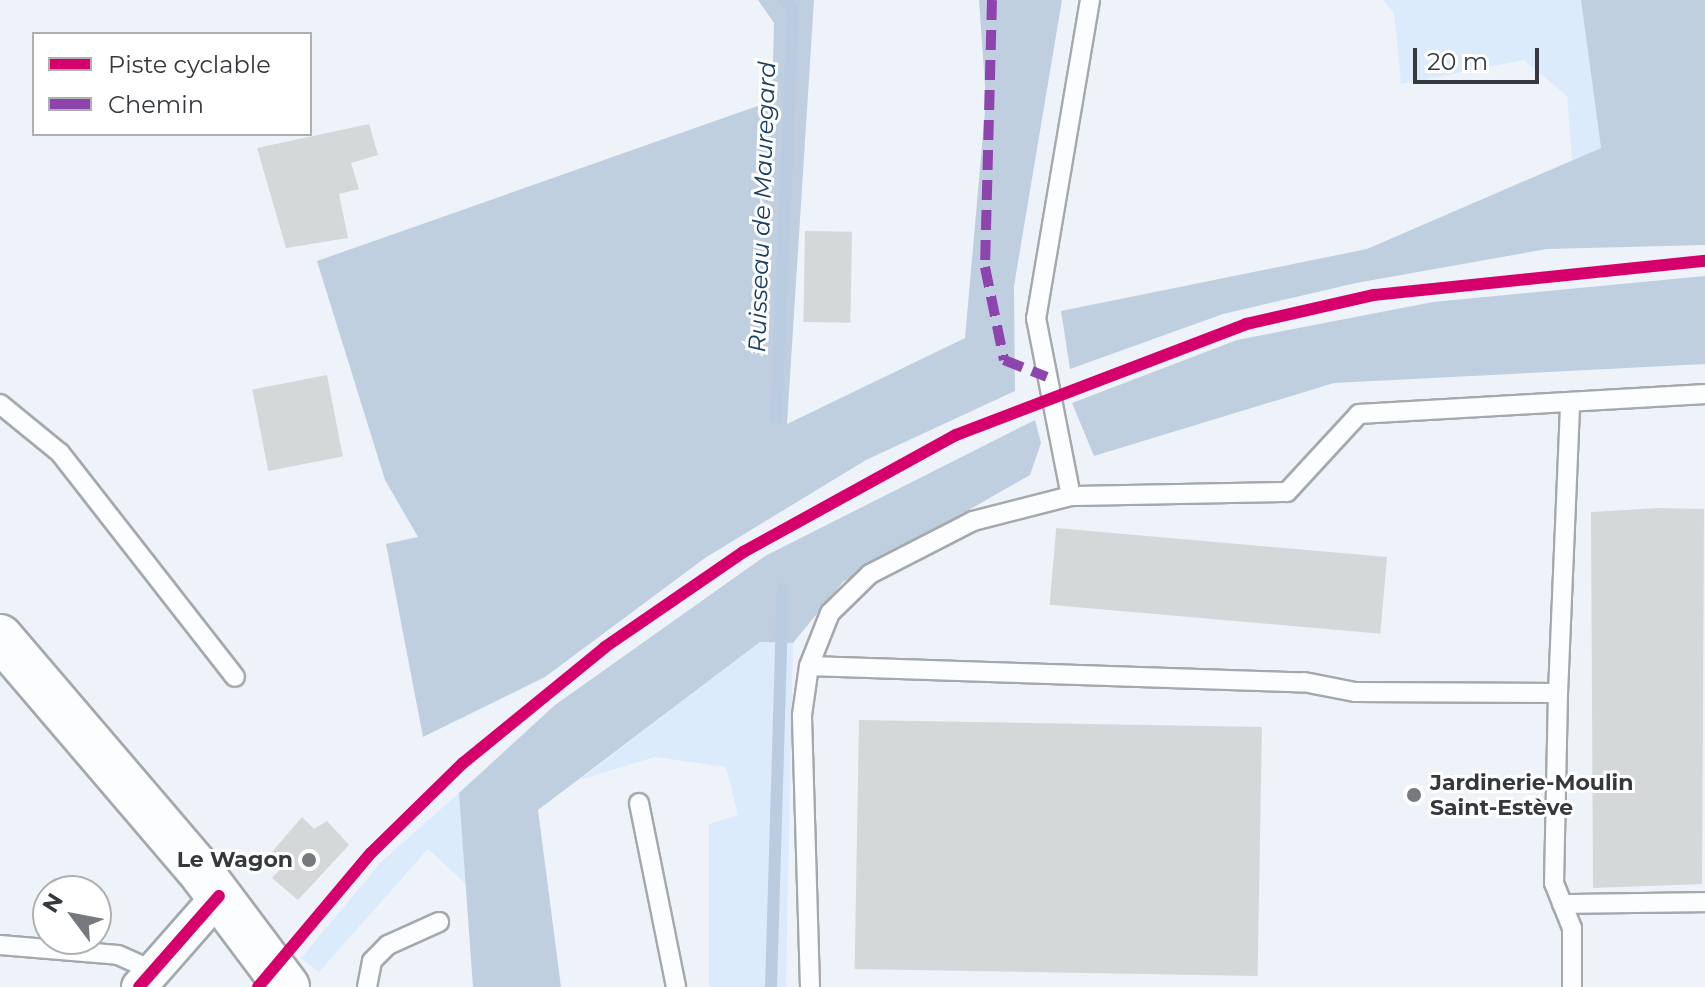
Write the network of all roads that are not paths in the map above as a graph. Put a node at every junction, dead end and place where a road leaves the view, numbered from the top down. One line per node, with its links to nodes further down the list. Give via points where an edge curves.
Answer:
1 (1090, 0): 5 (lane, via 1036,318)
2 (1705, 394): 4 (lane)
3 (0, 404): 8 (lane, via 60,453)
4 (1570, 405): 5 (lane, via 1359,414 1287,492); 9 (lane)
5 (1071, 496): 7 (lane, via 973,521 870,574 830,613)
6 (0, 637): 13 (main road, via 134,802)
7 (809, 666): 9 (lane, via 1304,682 1355,692); 21 (lane, via 802,715)
8 (235, 677)
9 (1558, 693): 12 (lane, via 1554,883)
10 (639, 803): 20 (lane)
11 (1705, 902): 12 (lane)
12 (1562, 904): 22 (lane, via 1575,949)
13 (209, 906): 16 (street); 17 (main road); 18 (main road)
14 (439, 922): 19 (lane, via 388,945 372,961)
15 (0, 945): 16 (lane, via 118,955)
16 (146, 979)
17 (250, 987)
18 (287, 987)
19 (367, 987)
20 (676, 987)
21 (810, 987)
22 (1572, 987)

